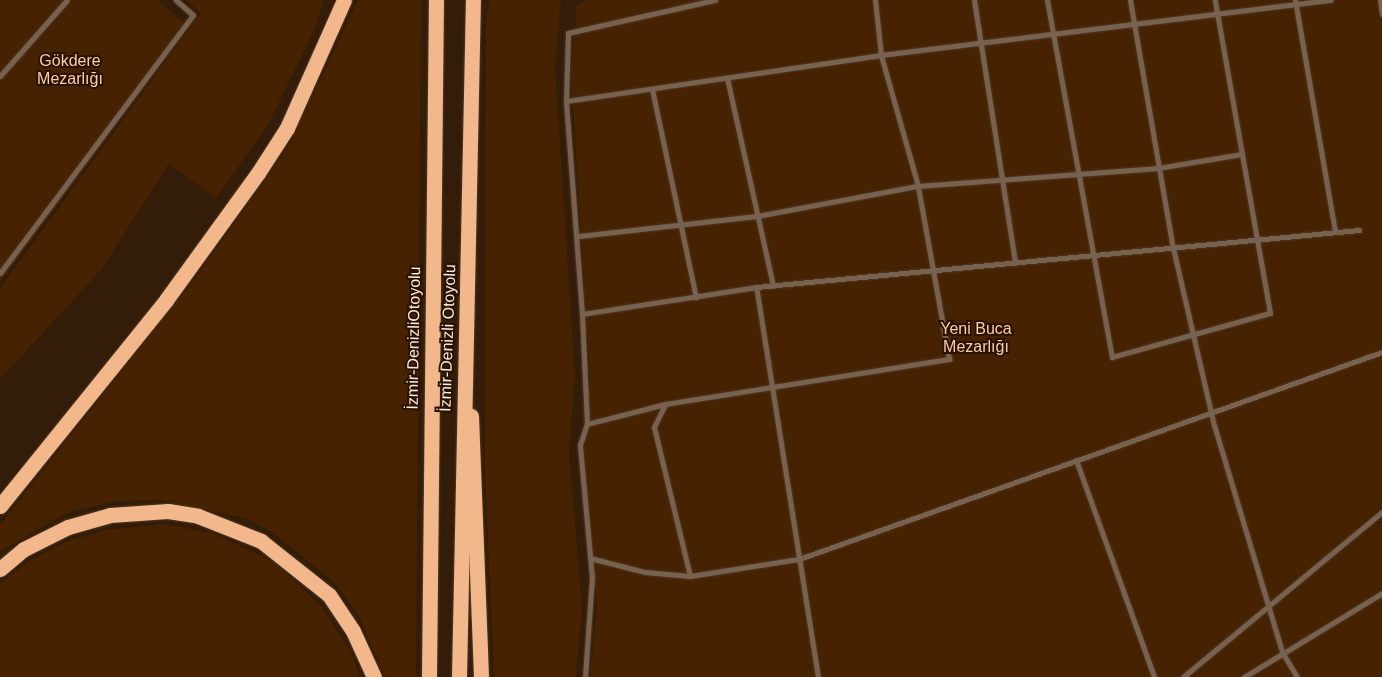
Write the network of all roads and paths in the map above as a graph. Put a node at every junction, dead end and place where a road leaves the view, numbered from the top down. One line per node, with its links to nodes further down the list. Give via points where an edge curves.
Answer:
1 (67, 0): 21 (lane)
2 (176, 0): 40 (lane, via 193,15)
3 (344, 0): 53 (highway, via 287,128 258,173 166,300)
4 (436, 0): 63 (highway, İzmir-DenizliOtoyolu)
5 (473, 0): 47 (highway, İzmir-Denizli Otoyolu)
6 (715, 0): 24 (lane, via 568,33)
7 (875, 0): 20 (lane)
8 (974, 0): 19 (lane)
9 (1047, 0): 18 (lane)
10 (1130, 0): 17 (lane)
11 (1215, 0): 16 (lane)
12 (1331, 0): 14 (lane)
13 (1380, 0): 15 (lane)
14 (1295, 2): 16 (lane); 33 (lane)
15 (1382, 14)
16 (1217, 15): 17 (lane); 25 (lane)
17 (1135, 26): 18 (lane); 26 (lane)
18 (1052, 36): 19 (lane); 27 (lane)
19 (981, 46): 20 (lane); 28 (lane)
20 (881, 55): 22 (lane); 29 (lane)
21 (0, 76)
22 (727, 78): 23 (lane); 30 (lane)
23 (652, 89): 24 (lane); 31 (lane)
24 (566, 101): 34 (lane)
25 (1242, 154): 26 (lane); 35 (lane)
26 (1158, 168): 27 (lane); 36 (lane)
27 (1078, 176): 28 (lane); 37 (lane)
28 (1002, 183): 29 (lane); 38 (lane)
29 (918, 186): 30 (lane); 39 (lane)
30 (758, 216): 31 (lane); 41 (lane)
31 (680, 223): 34 (lane); 43 (lane)
32 (1359, 230): 33 (lane)
33 (1335, 232): 35 (lane)
34 (579, 236): 44 (lane)
35 (1257, 240): 36 (lane); 45 (lane, via 1270,313)
36 (1173, 248): 37 (lane); 45 (lane)
37 (1093, 255): 38 (lane); 45 (lane, via 1112,357)
38 (1015, 263): 39 (lane)
39 (934, 270): 41 (lane); 48 (lane, via 950,359)
40 (0, 273)
41 (773, 286): 42 (lane)
42 (756, 287): 43 (lane); 48 (lane)
43 (696, 297): 44 (lane)
44 (582, 314): 51 (lane)
45 (1193, 332): 50 (lane)
46 (1382, 352): 50 (lane)
47 (464, 357): 64 (highway, İzmir-Denizli Otoyolu); 65 (highway, via 475,449)
48 (772, 390): 49 (lane); 56 (lane)
49 (665, 404): 51 (lane); 58 (lane, via 654,427)
50 (1211, 412): 52 (lane); 60 (lane)
51 (587, 424): 55 (lane, via 580,446)
52 (1076, 460): 56 (lane); 68 (lane)
53 (0, 506)
54 (1382, 512): 60 (lane)
55 (590, 558): 58 (lane, via 645,572); 66 (lane)
56 (799, 559): 58 (lane); 67 (lane)
57 (0, 569): 62 (highway, via 24,549 68,527 110,515 168,511 198,516 261,541 316,584 353,631)
58 (690, 576)
59 (1382, 593): 61 (lane)
60 (1268, 606): 61 (lane); 69 (lane)
61 (1282, 652): 70 (lane); 71 (lane)
62 (374, 677)
63 (429, 677)
64 (459, 677)
65 (481, 677)
66 (585, 677)
67 (818, 677)
68 (1154, 677)
69 (1183, 677)
70 (1244, 677)
71 (1297, 677)

